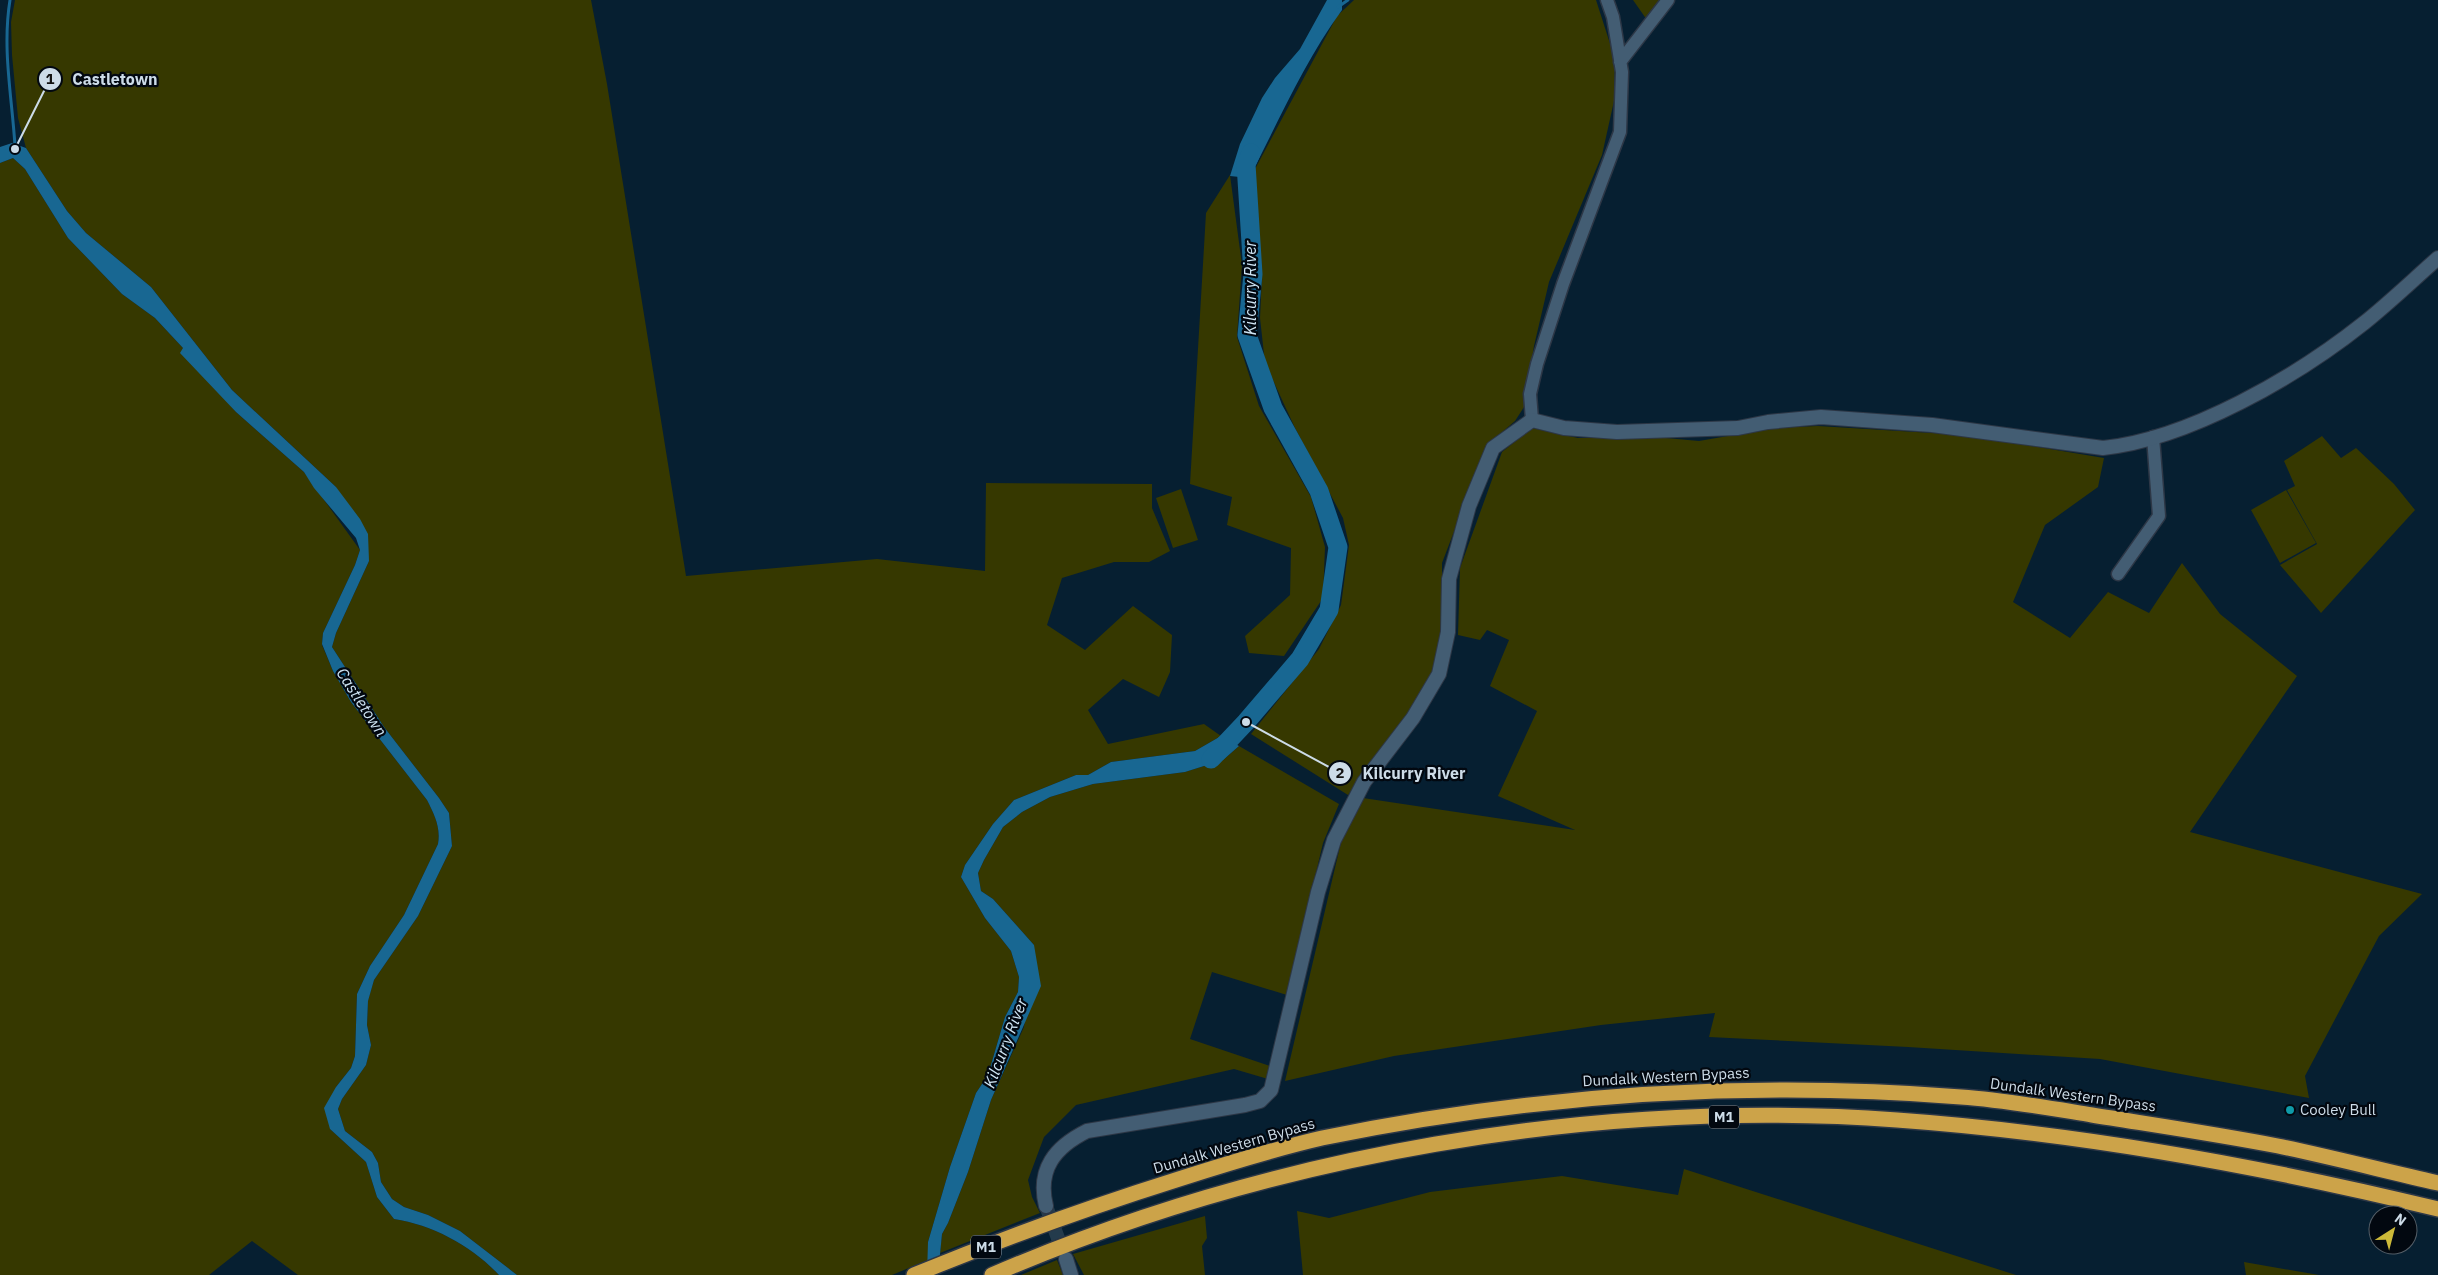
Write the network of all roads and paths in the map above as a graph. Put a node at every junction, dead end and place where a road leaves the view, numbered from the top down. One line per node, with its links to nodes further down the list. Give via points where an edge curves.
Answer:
1 (1607, 0): 3 (street)
2 (1668, 0): 3 (street)
3 (1620, 62): 5 (street, via 1620,132 1537,364 1530,394)
4 (2438, 258): 6 (street, via 2363,324 2301,368 2217,414)
5 (1532, 420): 6 (street, via 1564,428 1617,432 1738,428 1821,417 1932,425 2103,448 2125,446); 9 (street, via 1493,448 1469,506 1449,579 1448,632 1439,674 1413,718 1364,782 1334,840 1318,892 1271,1090 1260,1101 1093,1130 1078,1136 1058,1150 1048,1165 1043,1192)
6 (2154, 437): 7 (street, via 2159,516)
7 (2118, 574)
8 (2438, 1183): 12 (highway, Dundalk Western Bypass / M1, via 2278,1146 2190,1130 1963,1097 1745,1089 1640,1094 1490,1110 1320,1139 1249,1157 1126,1196)
9 (1046, 1206)
10 (2438, 1209): 13 (highway, M1, via 2277,1172 1985,1127 1818,1116 1669,1118 1521,1131 1365,1157 1182,1205 1048,1251)
11 (1066, 1259): 14 (street)
12 (914, 1275)
13 (992, 1275)
14 (1072, 1275)

